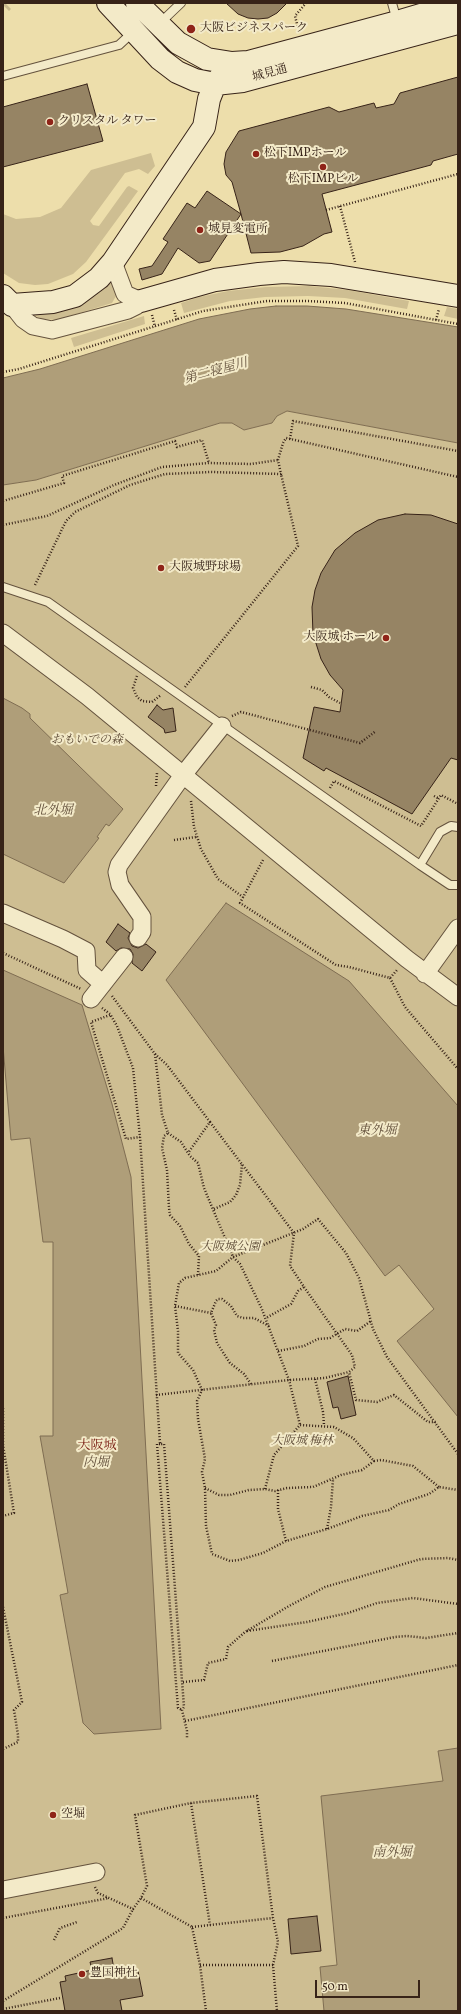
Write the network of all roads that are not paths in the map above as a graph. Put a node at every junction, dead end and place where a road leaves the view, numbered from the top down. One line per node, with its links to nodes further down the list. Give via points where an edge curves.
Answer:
1 (108, 3): 8 (street, 城見通)
2 (137, 3): 7 (street, 城見通)
3 (181, 3): 7 (lane)
4 (458, 4): 5 (street, 城見通)
5 (395, 13): 9 (street, 城見通, via 248,62)
6 (458, 23): 11 (street, 城見通, via 243,81)
7 (158, 25): 9 (street, 城見通, via 178,43 198,54)
8 (134, 31): 10 (lane, via 119,45); 11 (street, 城見通, via 160,59 177,72 195,80)
9 (232, 64): 11 (street)
10 (3, 76)
11 (215, 84): 12 (street, via 208,98 204,127)
12 (113, 262): 14 (street, via 99,278 75,296 43,304); 15 (street, via 125,294)
13 (458, 296): 15 (street, via 331,275 284,272 215,280)
14 (8, 304): 15 (street, via 23,320 33,326 52,330 136,306)
15 (146, 306)
16 (3, 587): 18 (lane, via 48,602 178,695)
17 (3, 633): 19 (street, via 87,696)
18 (230, 721): 19 (street); 21 (lane)
19 (183, 775): 25 (street, via 119,865 117,872 120,885 142,917 142,932); 27 (street)
20 (458, 827): 21 (lane, via 451,826 440,832)
21 (420, 865): 22 (lane, via 450,885)
22 (458, 885)
23 (3, 913): 28 (street, via 86,951 87,970)
24 (458, 928): 27 (street)
25 (138, 938)
26 (124, 956): 28 (street)
27 (425, 974): 29 (street)
28 (103, 984): 30 (street)
29 (458, 997)
30 (91, 999)
31 (96, 1872): 32 (street)
32 (3, 1890)

